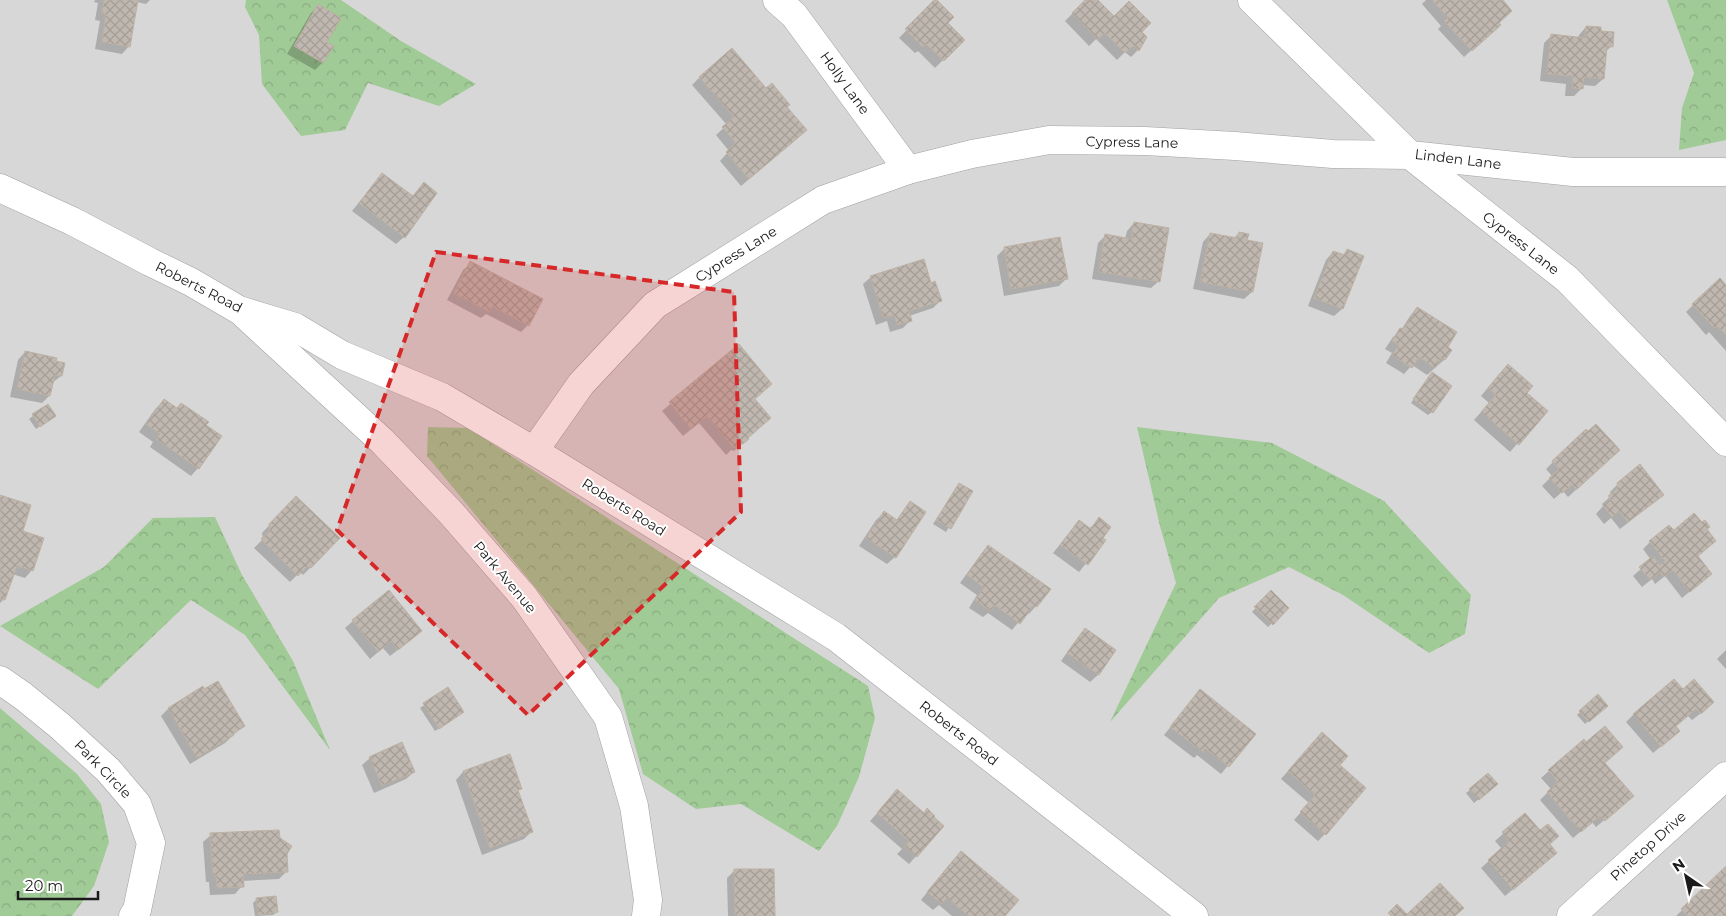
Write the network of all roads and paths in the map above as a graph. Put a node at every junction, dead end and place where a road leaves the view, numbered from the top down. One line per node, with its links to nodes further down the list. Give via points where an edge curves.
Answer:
1 (777, 0): 4 (street, Holly Lane, via 794,15)
2 (1252, 0): 3 (street, Linden Lane)
3 (1410, 155): 4 (street, Cypress Lane, via 1333,154 1145,141 1049,140); 5 (street, Linden Lane, via 1573,172); 8 (street, Cypress Lane, via 1567,279)
4 (908, 170): 9 (street, Cypress Lane, via 823,200 655,304 581,384)
5 (1726, 172)
6 (0, 188): 7 (street, Roberts Road, via 72,221)
7 (240, 310): 9 (street, Roberts Road, via 295,327 342,355 442,398); 13 (street, Park Avenue, via 382,441 452,514 524,597 608,717 634,806 648,900)
8 (1726, 442)
9 (534, 451): 14 (street, Roberts Road, via 836,637)
10 (0, 680): 12 (street, Park Circle, via 60,726 108,770 137,804 151,843)
11 (1726, 776): 15 (street, Pinetop Drive)
12 (133, 916)
13 (646, 916)
14 (1194, 916)
15 (1571, 916)

